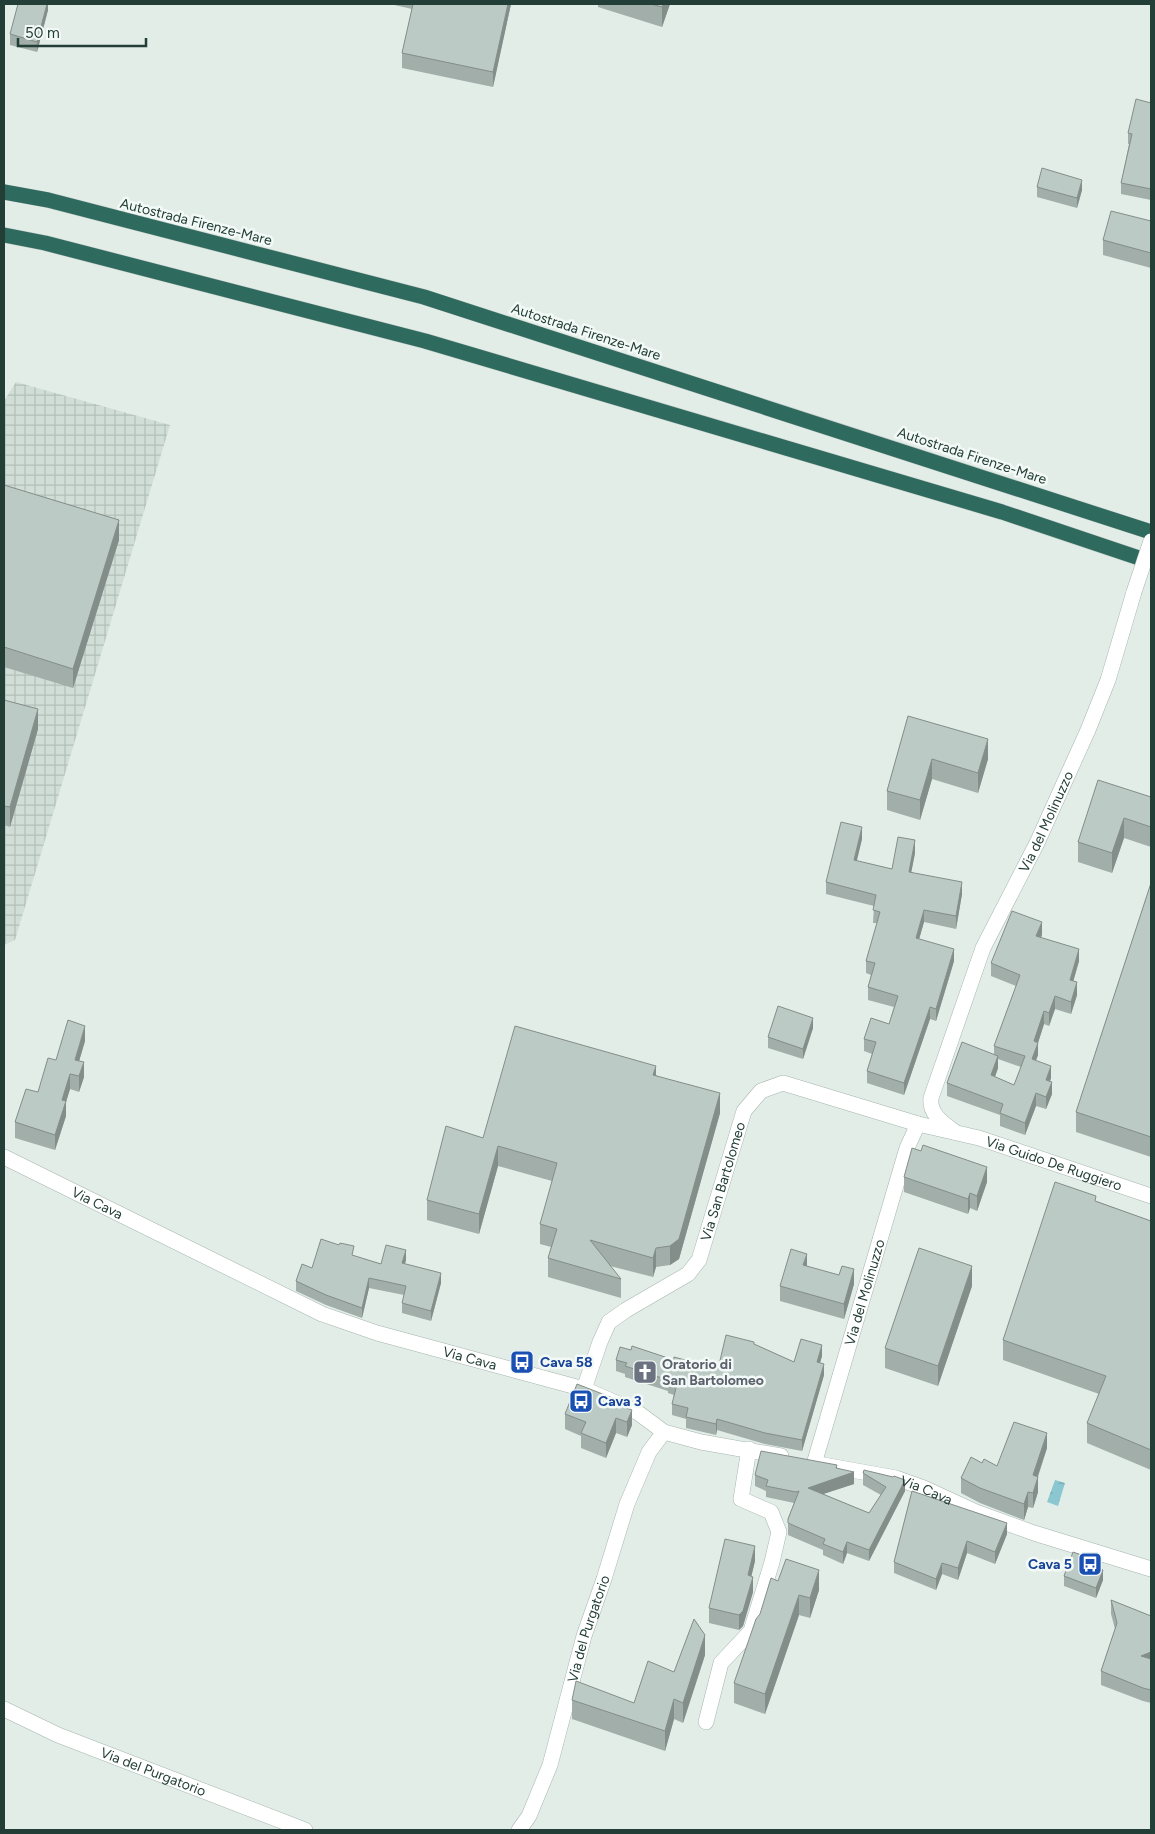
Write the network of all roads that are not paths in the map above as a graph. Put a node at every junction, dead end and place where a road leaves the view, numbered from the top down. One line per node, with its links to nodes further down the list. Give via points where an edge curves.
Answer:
1 (4, 192): 3 (highway, Autostrada Firenze-Mare, via 424,297)
2 (4, 235): 5 (highway, via 425,341 1002,512)
3 (1151, 532)
4 (1151, 541): 6 (street, Via del Molinuzzo, bridge, via 1095,714 1037,843 983,948)
5 (1151, 562)
6 (931, 1098): 8 (street, Via Guido De Ruggiero, via 932,1110)
7 (918, 1124): 8 (street, Via Guido De Ruggiero); 11 (street, Via San Bartolomeo, via 783,1083 761,1091 744,1112 698,1260 688,1274 609,1322); 14 (street, Via del Molinuzzo, via 907,1148)
8 (955, 1132): 10 (street, Via Guido De Ruggiero)
9 (4, 1157): 11 (street, Via Cava, via 322,1314 377,1333)
10 (1151, 1196)
11 (584, 1389): 12 (street, Via Cava, via 637,1412)
12 (664, 1432): 13 (street, Via Cava, via 701,1442); 19 (street, Via del Purgatorio, via 649,1452 627,1504 584,1636 550,1765)
13 (749, 1449): 14 (street, Via Cava); 17 (street, via 741,1499 771,1512 779,1532 751,1631 721,1663)
14 (814, 1464): 15 (street, Via Cava, via 896,1478 1034,1533)
15 (1151, 1569)
16 (4, 1709): 18 (street, Via del Purgatorio, via 58,1735)
17 (706, 1722)
18 (305, 1830)
19 (520, 1830)

